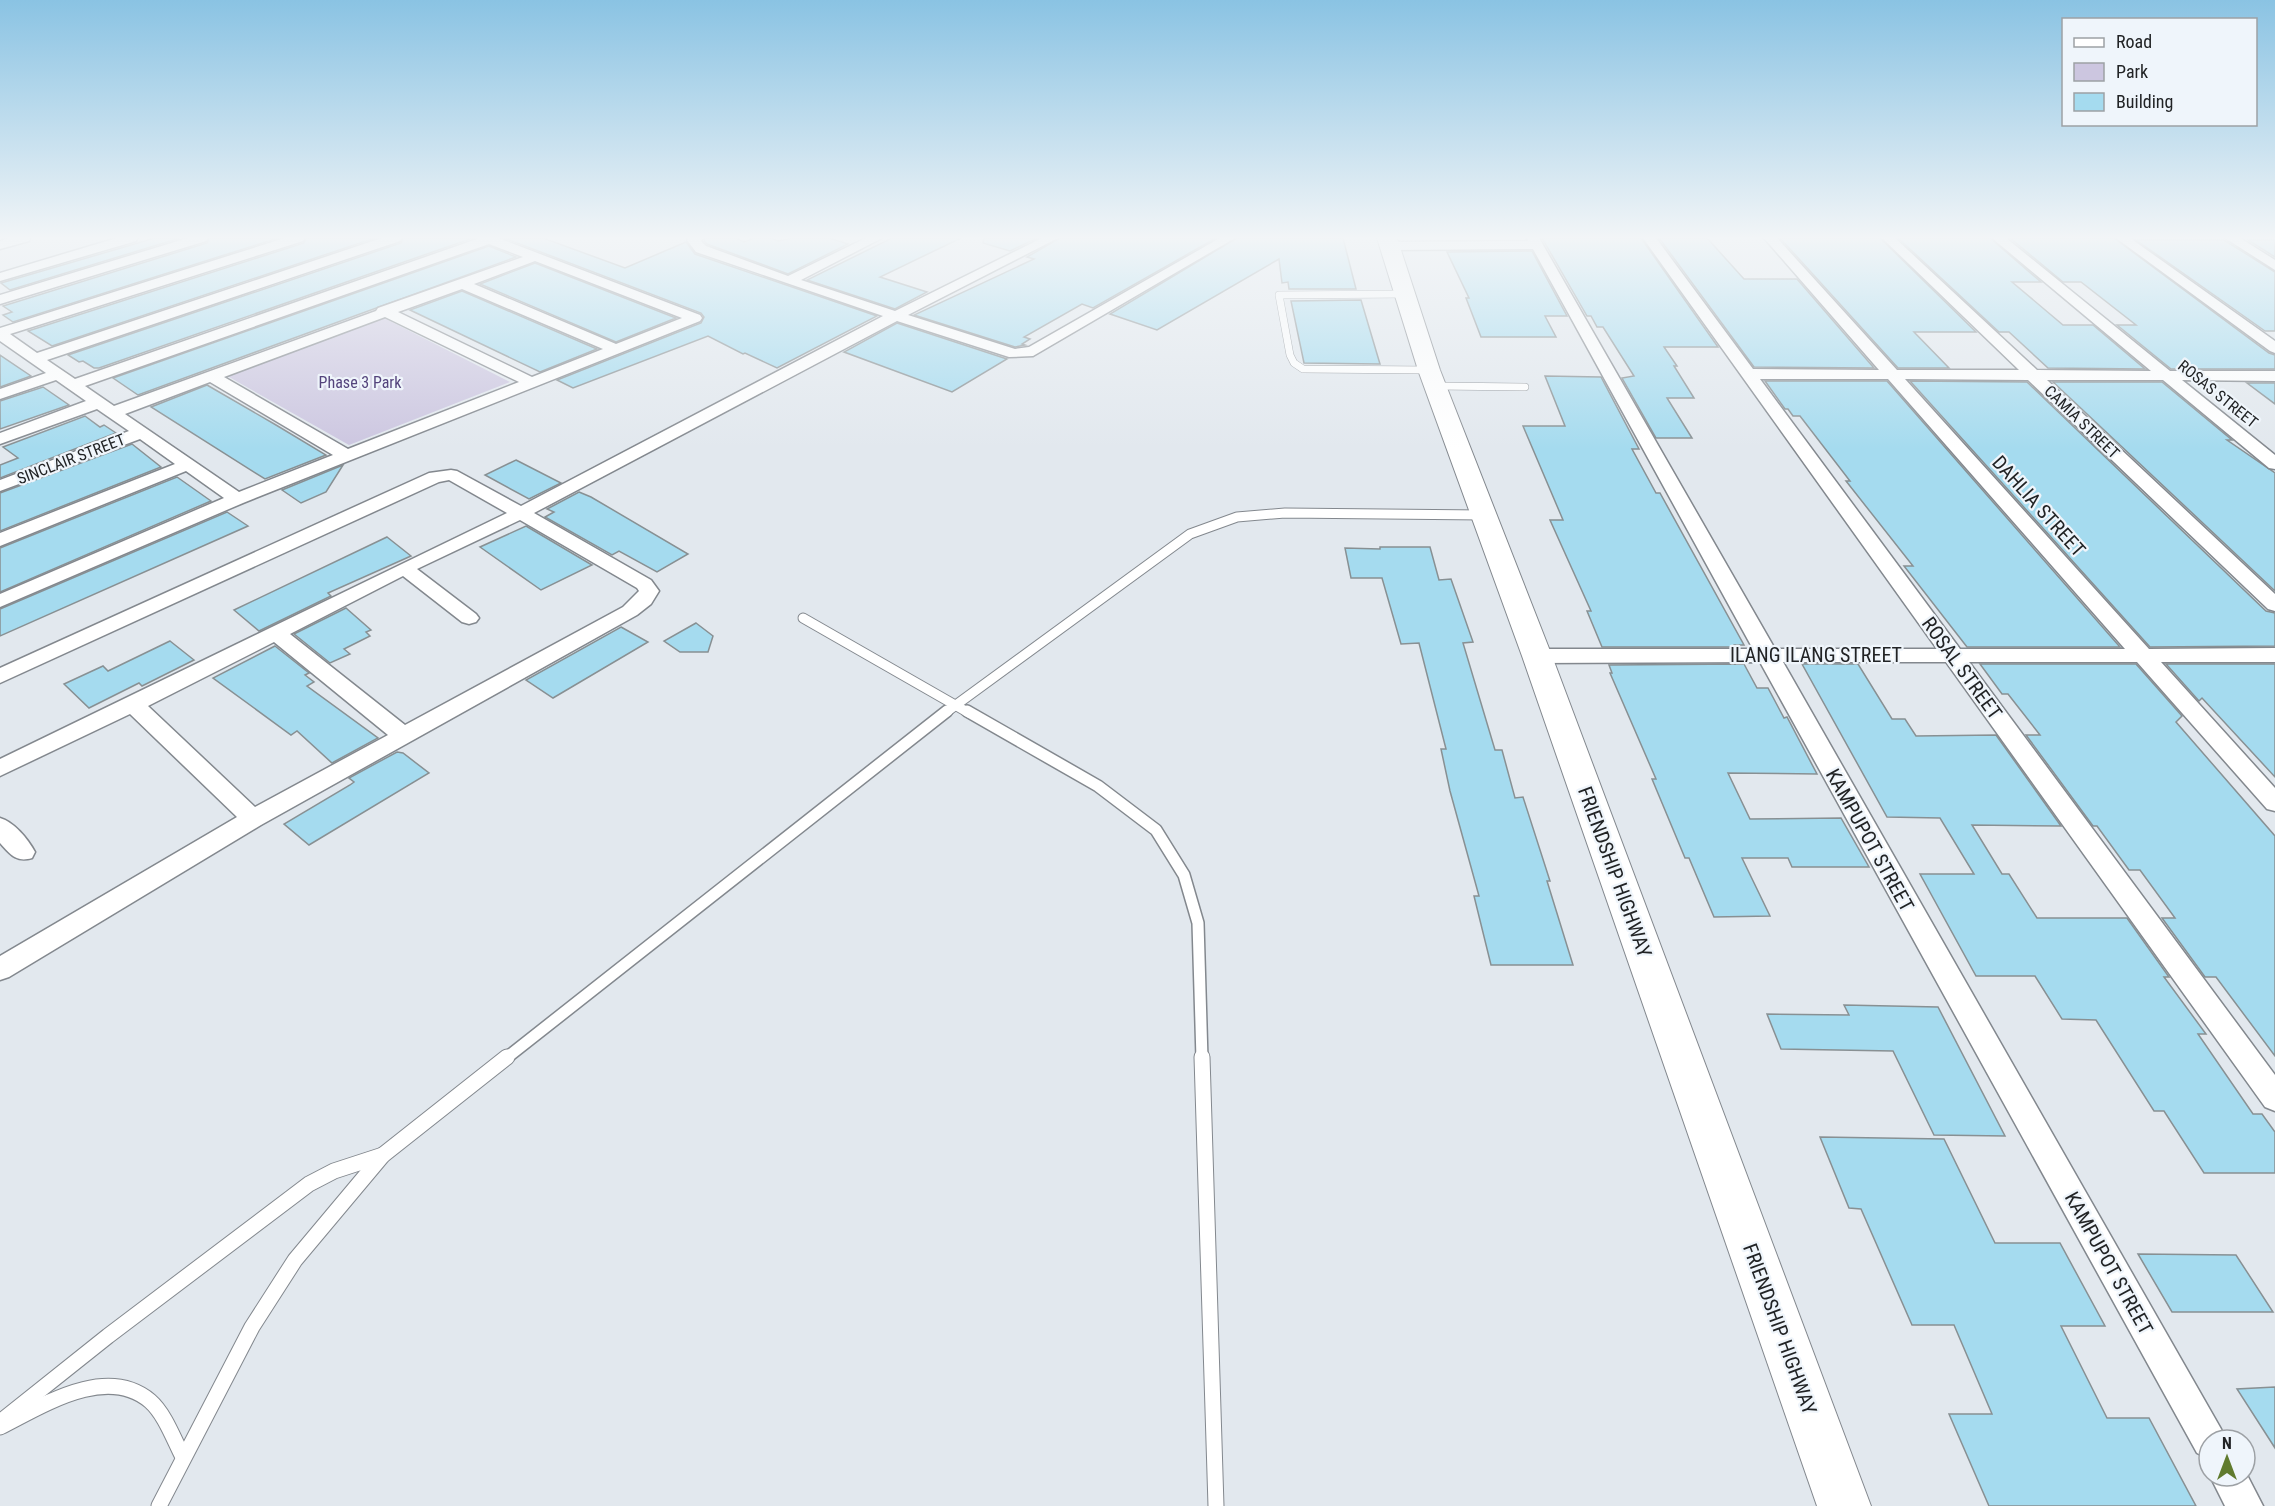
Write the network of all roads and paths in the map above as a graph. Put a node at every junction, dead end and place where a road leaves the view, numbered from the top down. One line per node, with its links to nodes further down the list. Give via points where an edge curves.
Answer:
1 (78, 308): 20 (street)
2 (186, 308): 23 (street)
3 (291, 308): 33 (street)
4 (390, 308): 18 (street)
5 (519, 308): 22 (street)
6 (669, 308): 22 (street, via 694,318)
7 (871, 308): 19 (street)
8 (910, 308): 19 (street)
9 (1107, 308): 19 (street, via 1033,351 1014,354)
10 (1280, 308): 31 (lane, via 1290,355 1303,369)
11 (1410, 308): 31 (main road, FRIENDSHIP HIGHWAY)
12 (1571, 308): 53 (street, KAMPUPOT STREET)
13 (1700, 308): 25 (street, ROSAL STREET)
14 (1833, 308): 26 (street, DAHLIA STREET)
15 (1962, 308): 28 (street, CAMIA STREET)
16 (2084, 308): 29 (street, ROSAS STREET)
17 (2220, 308): 21 (street)
18 (383, 311): 27 (street); 32 (street)
19 (894, 316): 44 (street)
20 (0, 333): 23 (street)
21 (2275, 348)
22 (615, 349): 32 (street)
23 (35, 359): 24 (street)
24 (59, 374): 33 (street); 35 (street)
25 (1748, 374): 26 (street); 54 (street, ROSAL STREET)
26 (1892, 374): 28 (street); 55 (street, DAHLIA STREET)
27 (210, 375): 36 (street); 39 (street)
28 (2032, 375): 29 (street); 49 (street, CAMIA STREET)
29 (2166, 375): 30 (street); 41 (street, ROSAS STREET)
30 (2275, 376)
31 (1432, 378): 34 (lane); 45 (main road, FRIENDSHIP HIGHWAY)
32 (531, 382): 39 (street)
33 (74, 385): 36 (street)
34 (1525, 387)
35 (0, 394)
36 (107, 407): 37 (street); 38 (street)
37 (143, 432): 40 (street); 42 (street, SINCLAIR STREET)
38 (0, 439)
39 (345, 455): 43 (street)
40 (189, 464): 43 (street); 46 (street)
41 (2275, 464)
42 (0, 486)
43 (237, 499): 48 (street)
44 (521, 513): 47 (street); 58 (street, via 460,478 435,477); 61 (street, via 644,584 649,591 630,610)
45 (1483, 515): 57 (main road, FRIENDSHIP HIGHWAY); 60 (lane, via 1285,513 1237,517 1190,534)
46 (0, 540)
47 (404, 568): 50 (street); 52 (street)
48 (0, 601)
49 (2275, 605)
50 (470, 618)
51 (803, 618): 60 (lane)
52 (276, 633): 59 (street); 61 (street)
53 (1765, 655): 54 (street, ILANG ILANG STREET); 57 (street, ILANG ILANG STREET); 72 (street, KAMPUPOT STREET)
54 (1952, 655): 55 (street, ILANG ILANG STREET); 68 (street, ROSAL STREET)
55 (2142, 655): 56 (street, ILANG ILANG STREET); 63 (street, DAHLIA STREET)
56 (2275, 655)
57 (1537, 656): 77 (main road, FRIENDSHIP HIGHWAY)
58 (0, 676)
59 (133, 704): 62 (street); 64 (street)
60 (955, 705): 69 (lane); 76 (lane, via 1098,786 1156,830 1184,875 1198,923)
61 (403, 735): 64 (street)
62 (0, 768)
63 (2275, 803)
64 (253, 819): 67 (street)
65 (0, 827): 66 (street)
66 (23, 852)
67 (0, 969)
68 (2275, 1098)
69 (383, 1155): 70 (lane, via 309,1184); 73 (lane, via 295,1260 252,1327)
70 (0, 1422)
71 (0, 1427): 73 (lane, via 80,1391 110,1386 132,1390 152,1402)
72 (2201, 1428)
73 (183, 1457): 75 (lane)
74 (2235, 1488): 78 (street)
75 (159, 1506)
76 (1216, 1506)
77 (1844, 1506)
78 (2245, 1506)

